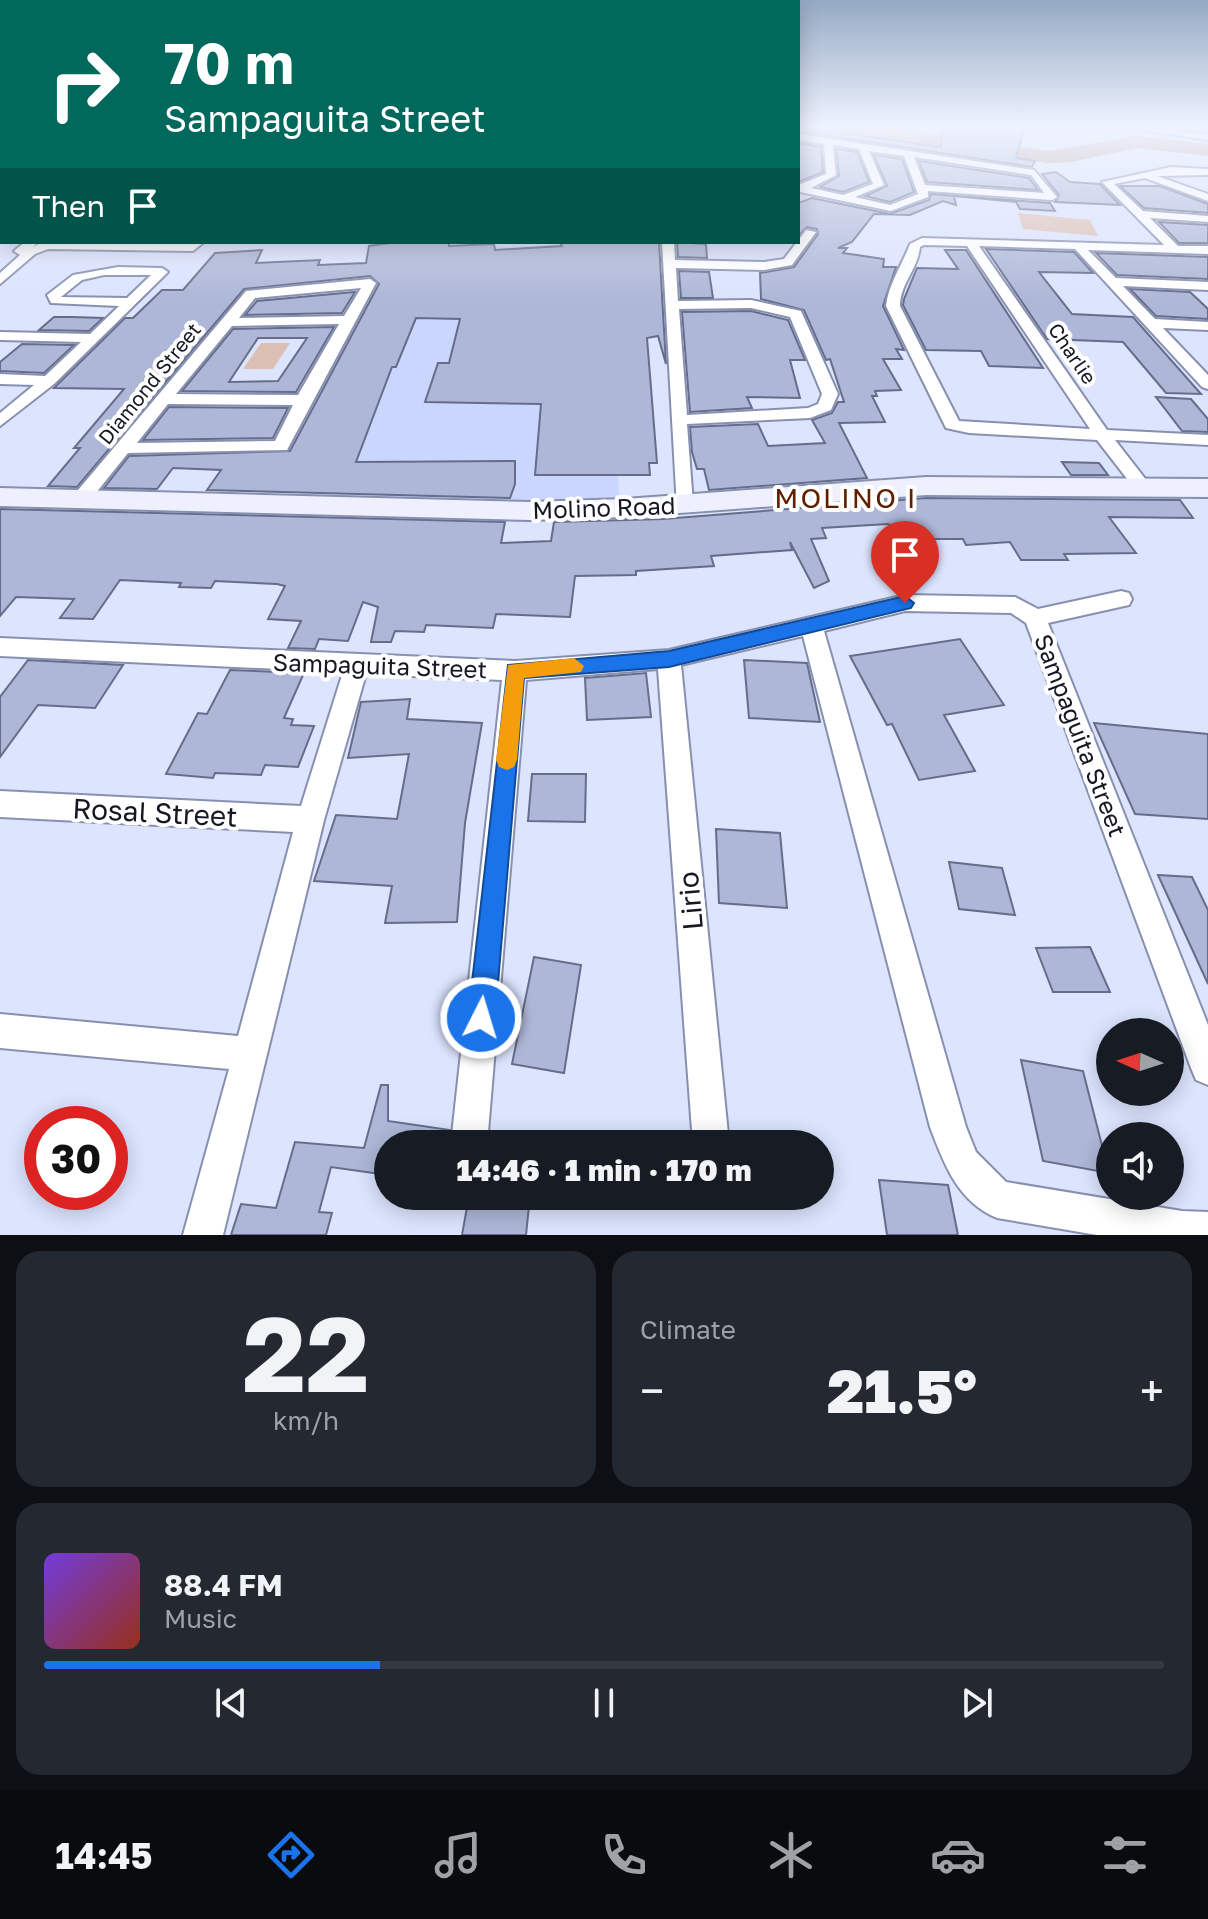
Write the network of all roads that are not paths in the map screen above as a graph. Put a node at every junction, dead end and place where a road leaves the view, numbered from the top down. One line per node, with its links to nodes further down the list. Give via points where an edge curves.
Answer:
1 (879, 185): 13 (street)
2 (921, 185): 9 (street)
3 (966, 185): 10 (street)
4 (1003, 185): 11 (street)
5 (1043, 185): 11 (street, via 1052,197)
6 (1110, 185): 14 (street)
7 (1172, 185): 12 (street)
8 (800, 188): 13 (street)
9 (922, 188): 10 (street); 13 (street, via 924,195 891,208)
10 (969, 191): 11 (street)
11 (1009, 195)
12 (1208, 198)
13 (841, 199)
14 (1140, 214): 15 (street); 23 (street)
15 (1208, 219)
16 (49, 244): 20 (street); 21 (street)
17 (668, 244): 25 (street)
18 (800, 244): 25 (street, via 788,262 764,266)
19 (972, 244): 22 (street); 44 (street, Charlie); 44 (street, via 922,241 914,246 915,258 892,296 952,424)
20 (195, 245)
21 (23, 247): 26 (street)
22 (1079, 247): 23 (street); 27 (street)
23 (1175, 249): 24 (street)
24 (1208, 250)
25 (671, 264): 30 (street)
26 (3, 274)
27 (1111, 282): 28 (street); 33 (street)
28 (1208, 286)
29 (131, 302): 29 (street, via 162,272 95,272 68,279 54,295 62,301); 36 (street)
30 (673, 305): 42 (street); 42 (street, via 781,307 796,314 830,394 825,407 810,413)
31 (351, 320): 32 (street); 32 (street, Diamond Street, via 370,283 251,294); 41 (street)
32 (227, 322): 40 (street, Diamond Street)
33 (1150, 323): 34 (street); 39 (street)
34 (1208, 326)
35 (0, 336): 36 (street)
36 (93, 338): 38 (street)
37 (0, 379): 38 (street)
38 (49, 381): 43 (street)
39 (1208, 384)
40 (164, 399): 41 (street); 46 (street, Diamond Street)
41 (303, 400): 46 (street, via 281,446)
42 (678, 420): 51 (street)
43 (0, 421)
44 (1103, 436): 45 (street); 47 (street, Charlie)
45 (1208, 440)
46 (125, 448): 50 (street, Diamond Street)
47 (1141, 485): 48 (main road, Molino Road); 51 (main road, Molino Road, via 926,486)
48 (1208, 488)
49 (0, 497): 50 (main road, Molino Road)
50 (80, 500): 51 (main road, Molino Road, via 530,511)
51 (684, 504)
52 (1121, 599): 53 (street)
53 (1035, 618): 54 (street, Sampaguita Street, via 1015,605 905,603); 63 (street, Sampaguita Street)
54 (811, 625): 56 (street, Sampaguita Street); 66 (street, via 948,1127 963,1165 997,1199)
55 (0, 647): 57 (street, Sampaguita Street)
56 (669, 659): 58 (street, Sampaguita Street); 65 (street, Lirio)
57 (357, 665): 58 (street, Sampaguita Street); 60 (street)
58 (515, 671): 64 (street)
59 (0, 804): 60 (street, Rosal Street)
60 (310, 820): 62 (street)
61 (0, 1031): 62 (street)
62 (249, 1054): 67 (street)
63 (1208, 1068)
64 (470, 1130)
65 (710, 1130)
66 (1208, 1231)
67 (203, 1235)

